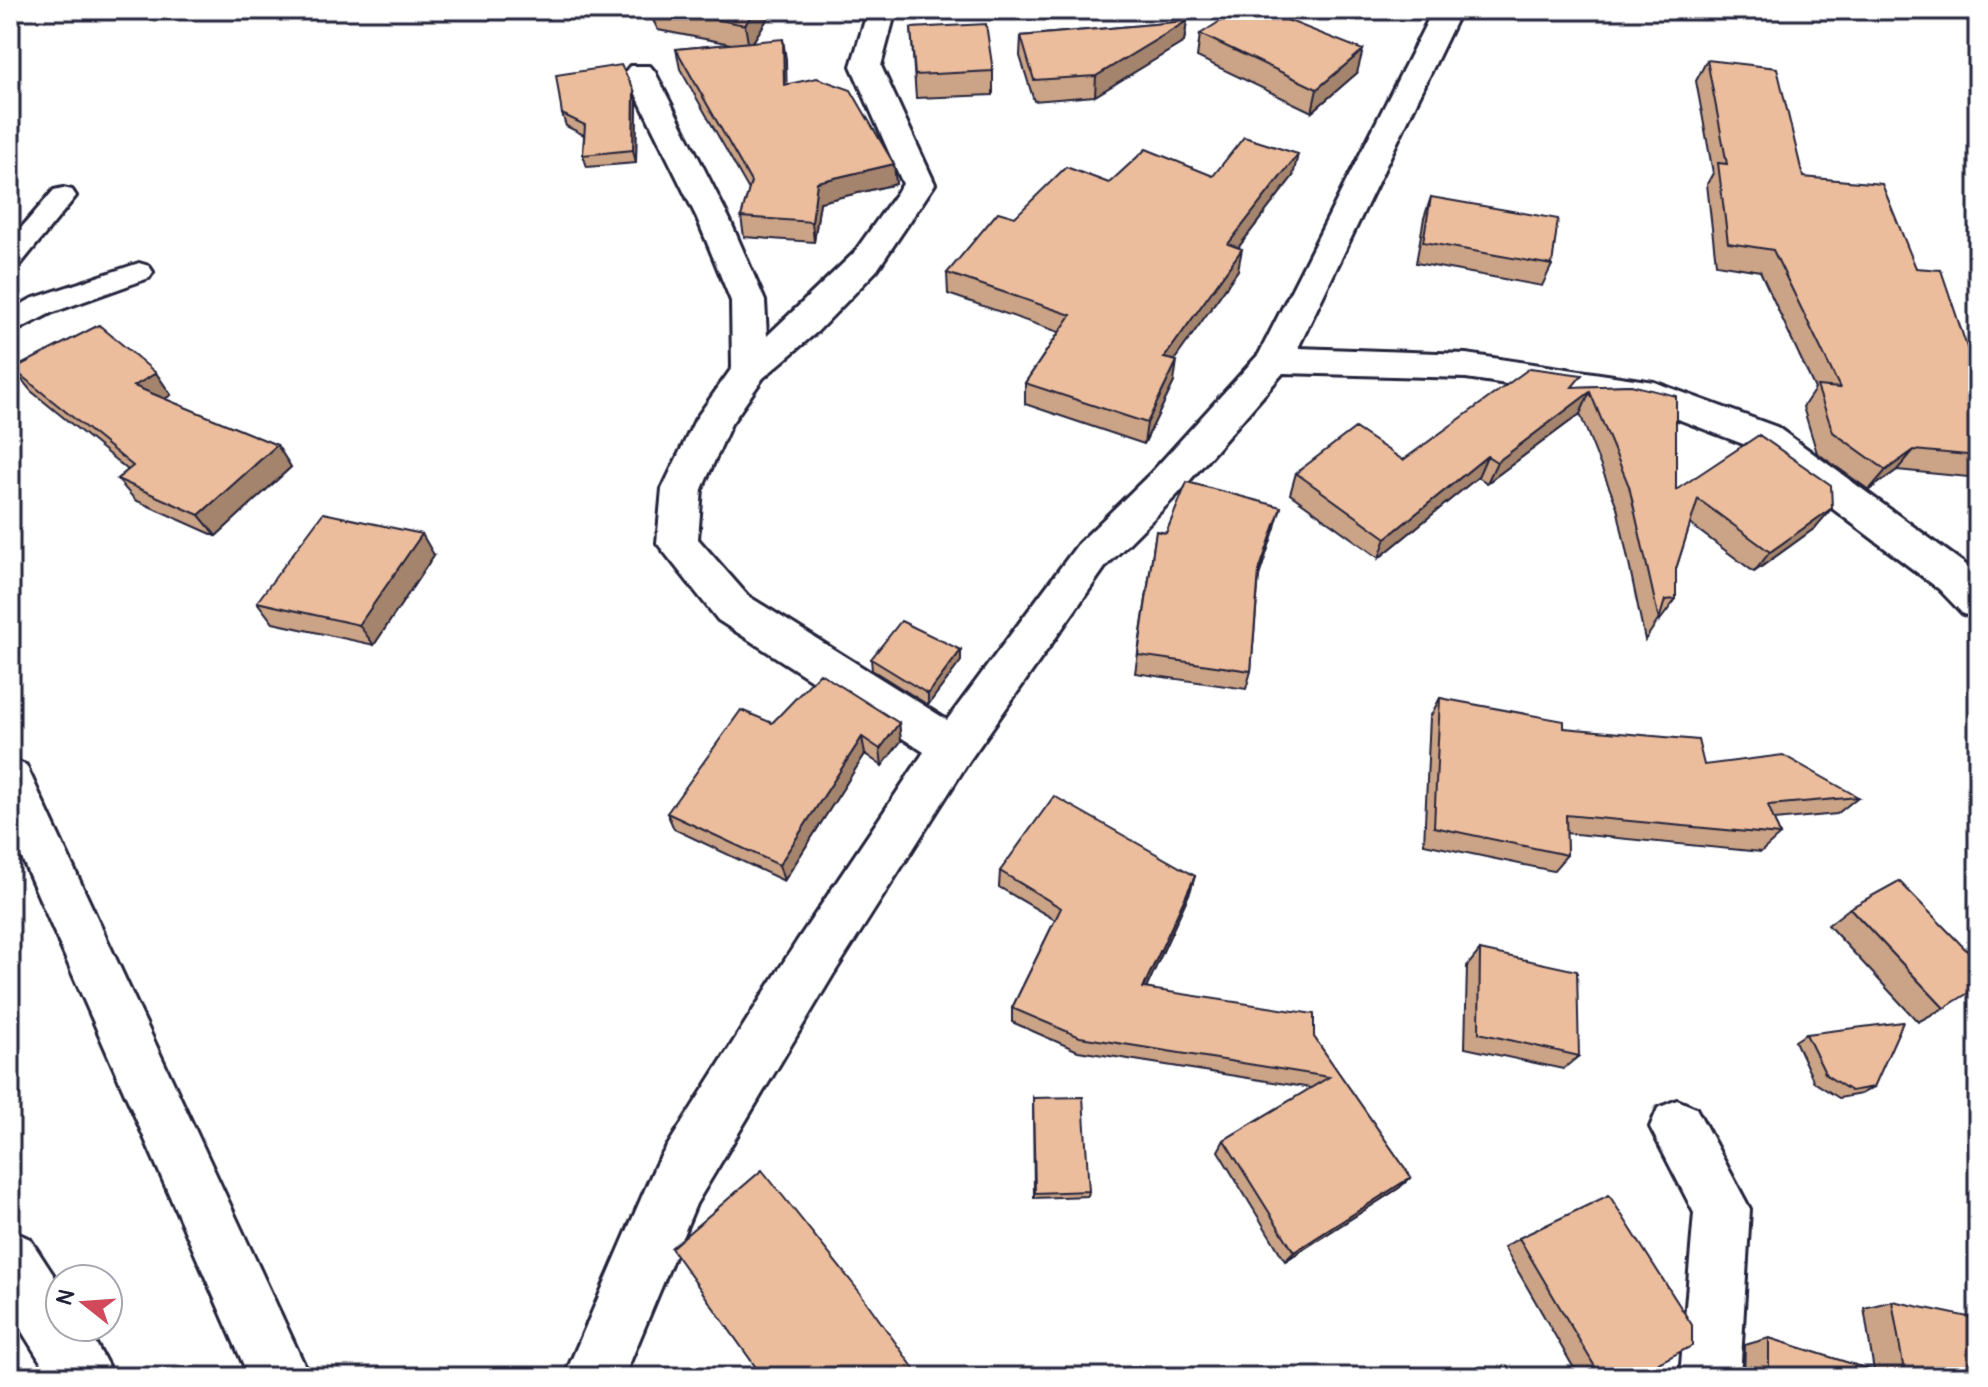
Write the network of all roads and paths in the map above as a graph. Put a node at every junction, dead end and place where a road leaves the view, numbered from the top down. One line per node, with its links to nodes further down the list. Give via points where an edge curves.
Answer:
1 (882, 10): 9 (street, via 866,66 919,184 865,262 806,323)
2 (1447, 10): 8 (street)
3 (640, 72): 9 (street, via 748,301)
4 (63, 196): 5 (lane)
5 (10, 259)
6 (139, 272): 7 (lane, via 41,306)
7 (10, 324)
8 (1274, 360): 10 (street, via 1466,366 1641,391 1764,437 1954,578); 11 (street, via 1164,484 1092,555)
9 (750, 369): 11 (street, via 714,420 682,489 677,543 733,608)
10 (1978, 602)
11 (953, 747): 17 (street, via 676,1184)
12 (10, 779): 16 (street)
13 (1677, 1127): 18 (street, via 1722,1209)
14 (10, 1259): 15 (street)
15 (84, 1377)
16 (280, 1377)
17 (594, 1377)
18 (1710, 1377)

